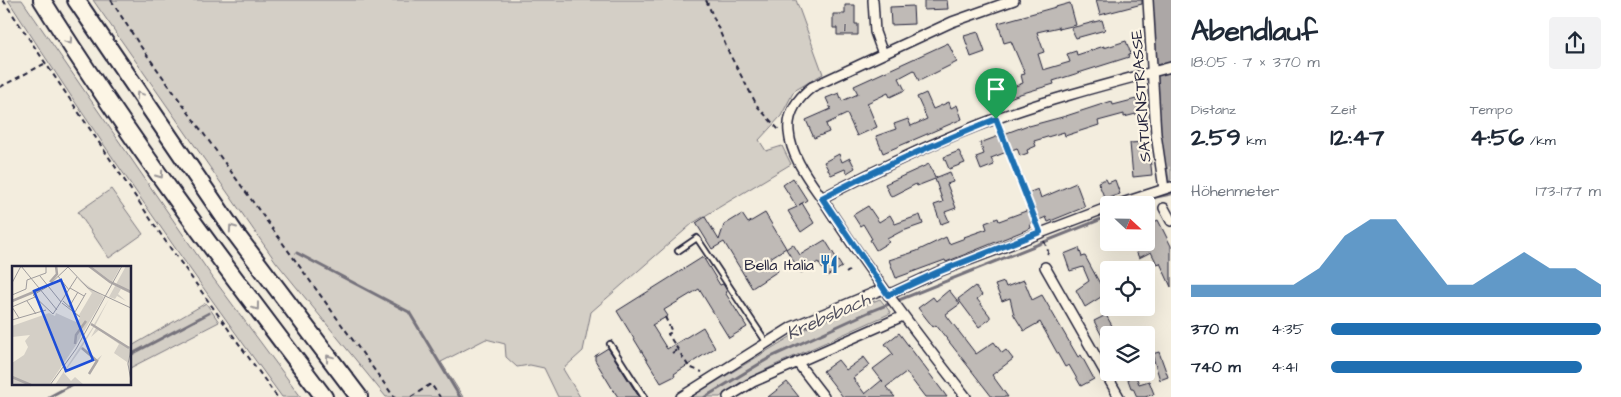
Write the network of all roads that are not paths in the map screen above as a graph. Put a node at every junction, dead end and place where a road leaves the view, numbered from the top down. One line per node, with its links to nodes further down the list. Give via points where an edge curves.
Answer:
1 (42, 0): 22 (highway, one-way to 22, via 190,217)
2 (76, 0): 23 (highway, one-way to 2, via 234,232)
3 (873, 0): 6 (street, via 875,32)
4 (1014, 0): 6 (street, via 954,21)
5 (1148, 0): 8 (street, SATURNSTRASSE)
6 (883, 54): 11 (street, via 812,87 800,96 793,108 788,131 790,141)
7 (1171, 67): 8 (street)
8 (1154, 72): 9 (street, SATURNSTRASSE, via 1156,134); 11 (street, via 996,119 918,151)
9 (1167, 188): 10 (street)
10 (1143, 196)
11 (822, 198): 17 (street)
12 (1164, 208): 14 (street)
13 (1100, 210): 17 (street, via 938,272)
14 (1171, 221)
15 (678, 251): 19 (lane, via 698,238)
16 (1045, 267): 29 (street)
17 (889, 297): 18 (street); 19 (street, via 809,318)
18 (903, 316): 21 (street); 28 (street)
19 (766, 343): 25 (street)
20 (610, 344): 24 (lane)
21 (797, 362): 26 (street); 27 (street)
22 (324, 397)
23 (359, 397)
24 (644, 397)
25 (681, 397)
26 (728, 397)
27 (824, 397)
28 (966, 397)
29 (1119, 397)

